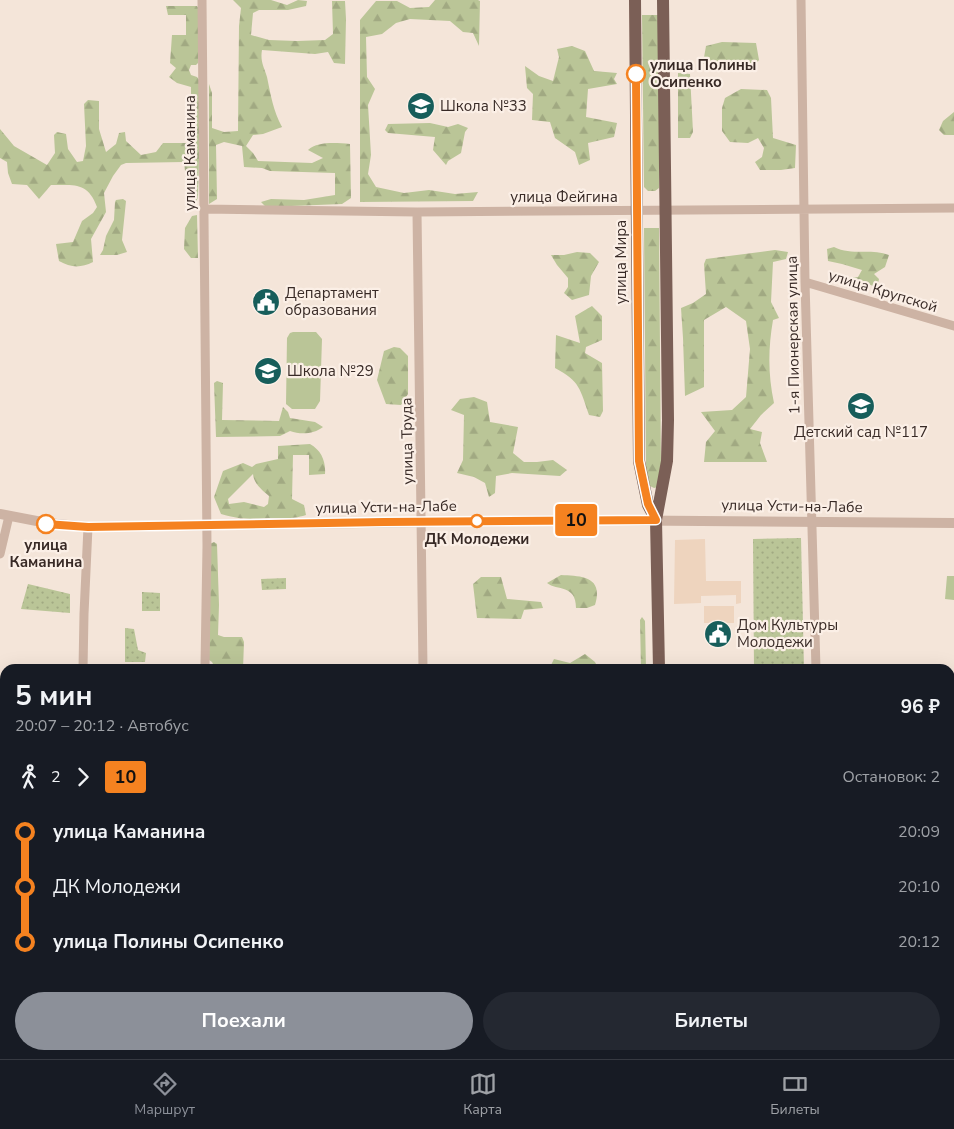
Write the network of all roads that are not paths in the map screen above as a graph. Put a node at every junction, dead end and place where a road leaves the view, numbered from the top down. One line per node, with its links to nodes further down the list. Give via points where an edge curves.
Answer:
1 (202, 0): 7 (street, улица Каманина)
2 (635, 0): 8 (main road, улица Мира)
3 (663, 0): 9 (main road, улица Мира)
4 (801, 0): 6 (street, 1-я Пионерская улица)
5 (954, 208): 6 (street, улица Фейгина)
6 (804, 209): 9 (street, улица Фейгина); 11 (street, 1-я Пионерская улица)
7 (204, 210): 10 (street, улица Фейгина); 18 (street, улица Каманина)
8 (637, 210): 9 (street, улица Фейгина); 10 (street, улица Фейгина); 14 (main road, улица Мира, via 639,461 648,504)
9 (664, 210): 14 (main road, улица Мира, via 667,461)
10 (417, 212): 15 (street, улица Труда)
11 (805, 282): 12 (street, улица Крупской); 16 (street, 1-я Пионерская улица)
12 (954, 326)
13 (4, 515): 19 (street, улица Усти-на-Лабе, via 46,524); 20 (street)
14 (656, 520): 15 (street, улица Усти-на-Лабе); 16 (street, улица Усти-на-Лабе); 24 (main road, улица Мира)
15 (422, 521): 18 (street, улица Усти-на-Лабе); 23 (street, улица Труда)
16 (811, 521): 17 (street, улица Усти-на-Лабе); 25 (street, 1-я Пионерская улица)
17 (954, 523)
18 (206, 524): 19 (street, улица Усти-на-Лабе); 22 (street, улица Каманина)
19 (88, 527): 21 (street)
20 (0, 554)
21 (83, 664)
22 (205, 664)
23 (423, 664)
24 (659, 664)
25 (816, 664)

